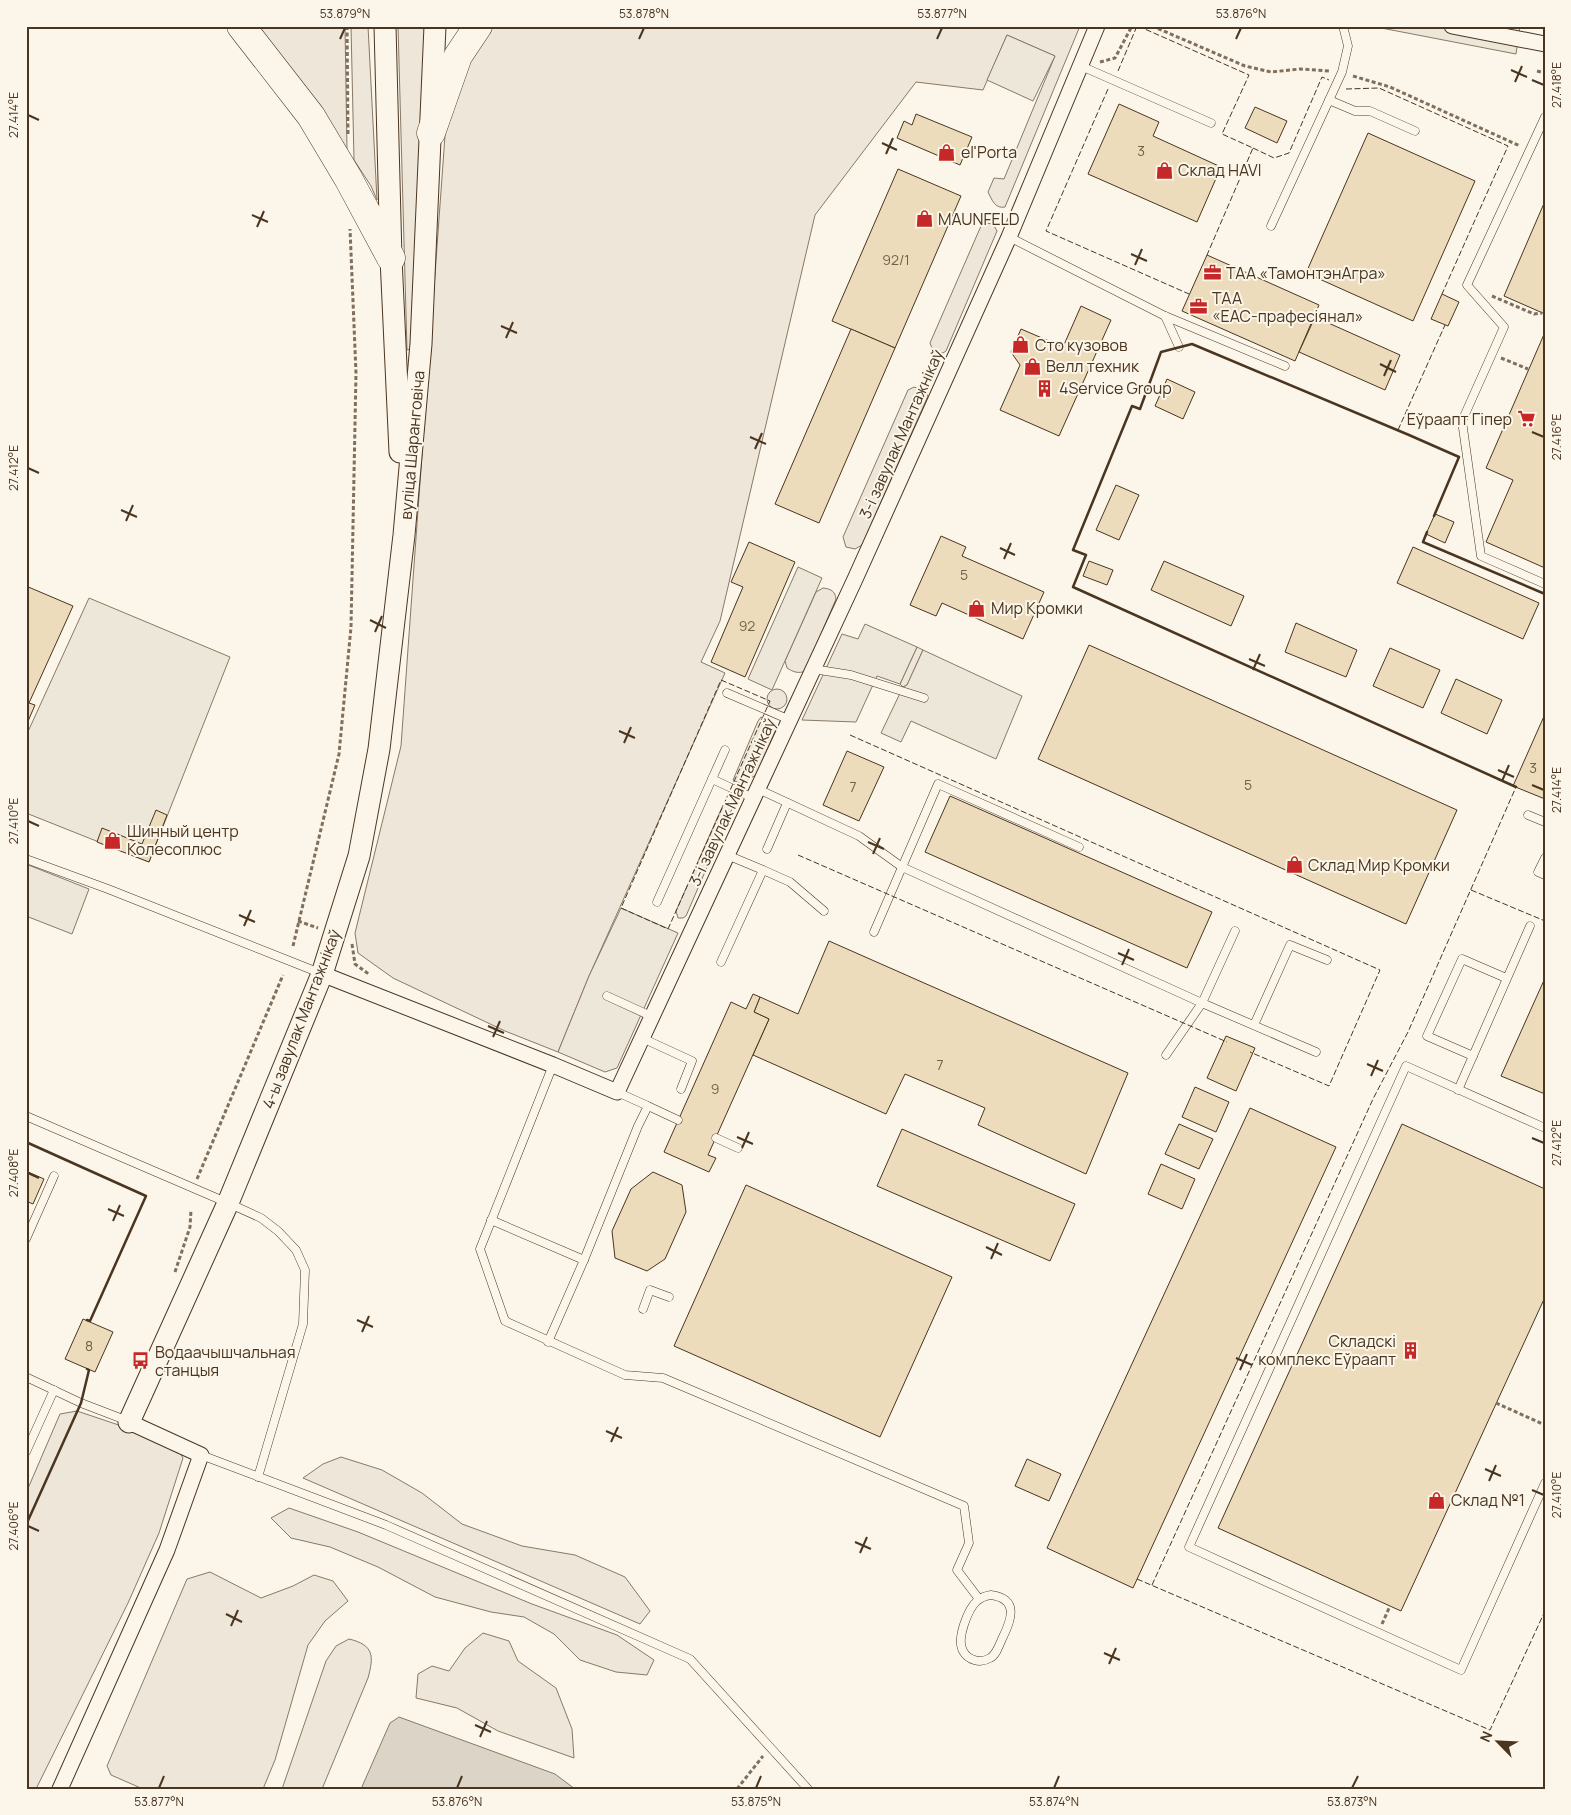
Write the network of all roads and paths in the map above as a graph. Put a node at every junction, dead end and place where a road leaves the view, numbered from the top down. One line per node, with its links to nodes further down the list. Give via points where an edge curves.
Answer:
1 (241, 26): 23 (highway, via 311,116)
2 (347, 26): 19 (path)
3 (385, 26): 23 (street, вуліца Шаранговіча)
4 (435, 26): 18 (street, вуліца Шаранговіча)
5 (478, 26): 18 (highway, via 458,56)
6 (1097, 26): 11 (street, 3-і завулак Мантажнікаў)
7 (1132, 26): 11 (path, via 1115,58)
8 (1343, 26): 14 (lane, via 1348,46 1342,72)
9 (1452, 26): 10 (street)
10 (1545, 44)
11 (1081, 66): 16 (lane); 22 (street, 3-і завулак Мантажнікаў)
12 (1537, 71): 13 (path)
13 (1545, 73)
14 (1329, 100): 17 (lane, via 1355,111 1370,111); 21 (lane)
15 (1545, 117): 24 (lane)
16 (1211, 123)
17 (1414, 131)
18 (431, 133): 31 (street, вуліца Шаранговіча, via 421,344)
19 (348, 143)
20 (350, 224): 53 (path, via 356,373 351,627 339,754)
21 (1271, 226)
22 (1009, 237): 26 (lane); 33 (street, 3-і завулак Мантажнікаў)
23 (391, 258): 31 (street, вуліца Шаранговіча)
24 (1467, 285): 25 (path, via 1534,314); 28 (lane, via 1504,327)
25 (1542, 312)
26 (1165, 316): 27 (lane); 29 (lane)
27 (1179, 347)
28 (1492, 354): 30 (path); 32 (lane, via 1462,421 1480,556)
29 (1285, 366)
30 (1528, 370)
31 (404, 534): 61 (street, 4-ы завулак Мантажнікаў, via 378,749 359,856)
32 (1545, 584)
33 (814, 669): 35 (lane, via 850,675); 36 (street, 3-і завулак Мантажнікаў)
34 (727, 693): 36 (lane)
35 (924, 698)
36 (790, 720): 39 (street, 3-і завулак Мантажнікаў)
37 (725, 750): 38 (lane)
38 (712, 779): 39 (lane); 51 (lane)
39 (755, 794): 40 (lane); 45 (street, 3-і завулак Мантажнікаў)
40 (787, 803): 44 (lane); 48 (lane, via 859,836)
41 (1528, 814): 42 (lane)
42 (1545, 822)
43 (1079, 846): 48 (lane, via 938,784)
44 (767, 849)
45 (727, 855): 49 (lane); 66 (street, 3-і завулак Мантажнікаў)
46 (1545, 858): 50 (lane, via 1538,872)
47 (26, 859): 61 (lane)
48 (902, 867): 57 (lane); 65 (lane)
49 (763, 870): 52 (lane, via 790,882); 60 (lane)
50 (1545, 875)
51 (657, 902)
52 (824, 911)
53 (298, 921): 55 (path); 58 (path)
54 (1530, 926): 63 (lane)
55 (318, 928)
56 (1235, 931): 65 (lane)
57 (874, 932)
58 (292, 946)
59 (1327, 960): 67 (lane, via 1290,945)
60 (721, 962)
61 (322, 974): 72 (street); 84 (street, 4-ы завулак Мантажнікаў)
62 (283, 975): 83 (path)
63 (1506, 978): 71 (lane); 71 (lane, via 1462,959 1427,1036)
64 (607, 996): 66 (lane)
65 (1202, 1003): 67 (lane); 70 (lane)
66 (653, 1017): 68 (street, 3-і завулак Мантажнікаў)
67 (1254, 1025): 69 (lane)
68 (642, 1038): 73 (lane, via 692,1061); 75 (street, 3-і завулак Мантажнікаў)
69 (1316, 1052)
70 (1166, 1055)
71 (1473, 1056): 74 (lane)
72 (554, 1064): 75 (street); 85 (lane)
73 (681, 1089)
74 (1458, 1090): 79 (lane); 102 (lane, via 1406,1066 1189,1547)
75 (617, 1092): 76 (lane)
76 (648, 1106): 78 (lane); 87 (lane)
77 (26, 1116): 84 (lane)
78 (678, 1120)
79 (1545, 1128)
80 (716, 1138): 81 (lane)
81 (738, 1148)
82 (54, 1176): 86 (lane)
83 (196, 1182)
84 (228, 1203): 94 (street, 4-ы завулак Мантажнікаў); 98 (lane, via 261,1218 278,1231 296,1250 305,1270 303,1324)
85 (491, 1220): 87 (lane); 90 (lane, via 480,1248 505,1321)
86 (26, 1238)
87 (584, 1260): 90 (lane)
88 (669, 1297): 89 (lane, via 650,1290)
89 (642, 1309)
90 (548, 1342): 100 (lane, via 625,1376 663,1378 964,1506 969,1543 957,1570)
91 (26, 1378): 92 (lane)
92 (54, 1390): 94 (lane); 96 (lane)
93 (1496, 1403): 95 (path)
94 (129, 1422): 97 (street)
95 (1545, 1425)
96 (26, 1452)
97 (201, 1454): 98 (lane); 104 (street, via 167,1550)
98 (258, 1477): 103 (lane, via 386,1524 690,1659)
99 (1545, 1483): 102 (lane, via 1461,1670)
100 (979, 1599): 100 (lane, via 974,1603 960,1641 965,1654 983,1661 995,1654 1011,1616 1008,1603 1003,1598 991,1595)
101 (1390, 1606): 102 (path)
102 (1378, 1633)
103 (770, 1747): 105 (path); 106 (lane)
104 (60, 1789)
105 (737, 1789)
106 (808, 1789)

